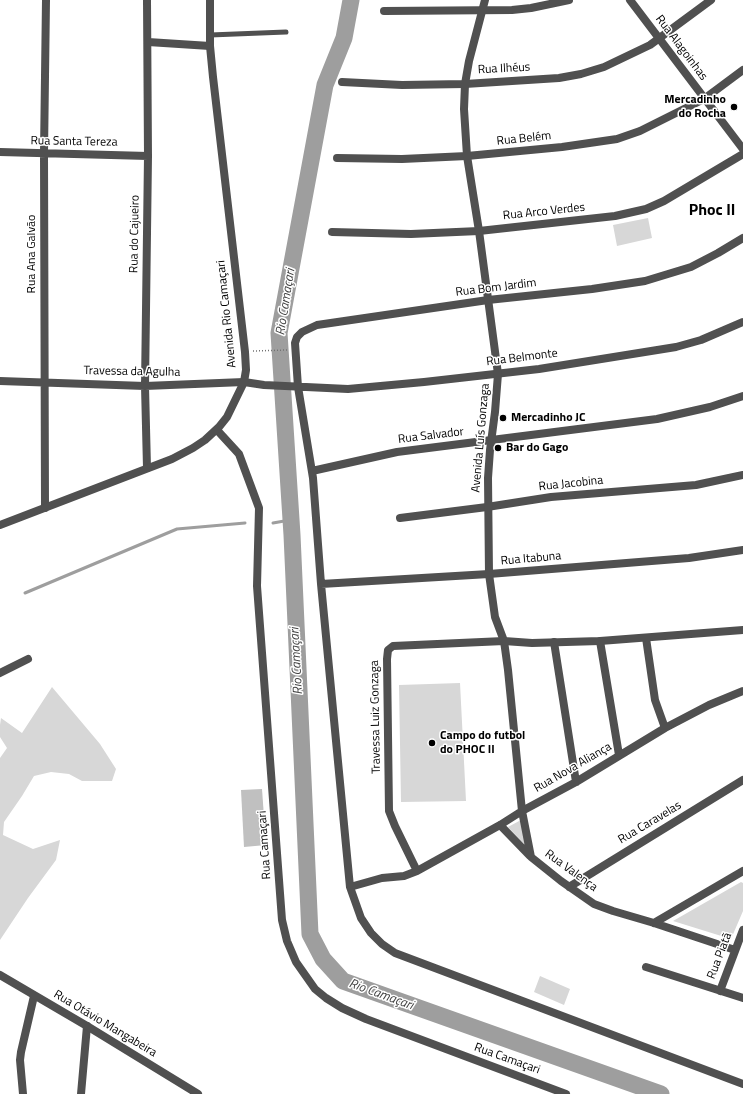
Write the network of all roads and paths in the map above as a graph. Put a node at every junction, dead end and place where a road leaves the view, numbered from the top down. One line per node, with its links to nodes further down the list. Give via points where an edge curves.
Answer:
1 (46, 0): 21 (street, Rua Ana Galvão)
2 (148, 0): 13 (street, Rua do Cajueiro)
3 (210, 0): 11 (street, Avenida Rio Camaçari)
4 (485, 0): 8 (street, Avenida Luís Gonzaga)
5 (569, 0): 8 (street, via 512,10)
6 (630, 0): 12 (street, Rua Alagoinhas)
7 (711, 0): 12 (street, Rua Ilhéus)
8 (482, 9): 9 (street); 17 (street, Avenida Luís Gonzaga)
9 (384, 11)
10 (286, 32): 11 (lane)
11 (210, 35): 14 (street, Avenida Rio Camaçari)
12 (659, 38): 17 (street, Rua Ilhéus, via 645,48 604,67 581,74 559,78); 18 (street, Rua Alagoinhas)
13 (148, 42): 14 (street); 23 (street, Rua do Cajueiro)
14 (210, 46): 32 (street, Avenida Rio Camaçari)
15 (743, 70): 18 (street, Rua Belém)
16 (342, 82): 17 (street, Rua Ilhéus, via 402,85)
17 (464, 84): 24 (street, Avenida Luís Gonzaga)
18 (704, 99): 19 (street, Rua Alagoinhas); 24 (street, Rua Belém, via 640,132 617,139)
19 (743, 149)
20 (0, 152): 21 (street, Rua Santa Tereza)
21 (44, 153): 23 (street, Rua Santa Tereza); 35 (street, Rua Ana Galvão)
22 (743, 154): 26 (street, Rua Arco Verdes, via 664,201 634,212)
23 (148, 156): 37 (street, Rua do Cajueiro)
24 (467, 156): 25 (street, Rua Belém); 26 (street, Avenida Luís Gonzaga)
25 (337, 158)
26 (479, 231): 27 (street, Rua Arco Verdes, via 411,234); 29 (street, Avenida Luís Gonzaga)
27 (332, 232)
28 (743, 238): 29 (street, Rua Bom Jardim, via 691,267 658,278 592,289)
29 (488, 300): 33 (street, Avenida Luís Gonzaga); 38 (street, Rua Bom Jardim, via 308,328 297,337 295,343)
30 (743, 322): 33 (street, Rua Belmonte, via 701,340 676,347)
31 (283, 350): 32 (path)
32 (245, 352): 36 (street, Avenida Rio Camaçari)
33 (498, 374): 38 (street, Rua Belmonte, via 348,389); 41 (street, Avenida Luís Gonzaga)
34 (0, 381): 35 (street, Travessa da Agulha)
35 (45, 382): 37 (street, Travessa da Agulha); 46 (street, Rua Ana Galvão)
36 (244, 382): 37 (street, Travessa da Agulha); 38 (street, Travessa da Agulha); 40 (street, Avenida Rio Camaçari, via 227,417)
37 (145, 386): 42 (street, Rua do Cajueiro)
38 (298, 387): 43 (street, Rua Bom Jardim)
39 (743, 396): 41 (street, Rua Salvador, via 657,419)
40 (216, 430): 42 (street, Avenida Rio Camaçari, via 193,448); 84 (street, Rua Camaçari, via 239,454 259,508 257,586 282,920 287,942 296,962 315,989 342,1008)
41 (492, 440): 43 (street, Rua Salvador, via 398,452); 45 (street, Avenida Luís Gonzaga)
42 (147, 468): 46 (street, Avenida Rio Camaçari)
43 (312, 471): 51 (street, Rua Bom Jardim)
44 (743, 474): 45 (street, Rua Jacobina, via 696,485 552,497)
45 (487, 507): 47 (street, Rua Jacobina); 50 (street, Avenida Luís Gonzaga)
46 (45, 508): 48 (street, Avenida Rio Camaçari)
47 (400, 518)
48 (0, 525)
49 (743, 550): 50 (street, Rua Itabuna, via 695,557)
50 (489, 574): 51 (street, Rua Itabuna); 55 (street, Avenida Luís Gonzaga, via 495,617)
51 (321, 584): 70 (street, Rua Bom Jardim)
52 (743, 630): 53 (street)
53 (646, 638): 54 (street); 60 (street, via 655,700)
54 (600, 641): 56 (street); 61 (street)
55 (504, 642): 56 (street); 64 (street, Rua Valença); 67 (street, Travessa Luiz Gonzaga, via 393,646 388,650 389,811)
56 (554, 642): 63 (street)
57 (28, 660): 58 (street)
58 (0, 673)
59 (743, 691): 60 (street, Rua Nova Aliança)
60 (665, 728): 61 (street, Rua Nova Aliança)
61 (619, 755): 63 (street, Rua Nova Aliança)
62 (743, 780): 69 (street, Rua Caravelas)
63 (576, 782): 64 (street, Rua Nova Aliança)
64 (522, 811): 65 (street, Rua Nova Aliança); 66 (street, Rua Valença)
65 (500, 825): 66 (street); 67 (street, Rua Nova Aliança)
66 (531, 857): 69 (street, Rua Valença)
67 (417, 871): 70 (street, Rua Nova Aliança)
68 (743, 871): 71 (street)
69 (569, 887): 71 (street, Rua Valença, via 594,904)
70 (350, 888): 80 (street, Rua Bom Jardim, via 361,918 382,944 395,953)
71 (654, 923): 73 (street, Rua Valença)
72 (743, 930): 73 (street, Rua Piatã)
73 (734, 950): 76 (street, Rua Piatã)
74 (646, 967): 76 (street)
75 (0, 975): 77 (street, Rua Otávio Mangabeira)
76 (720, 991): 78 (street)
77 (34, 996): 79 (street, Rua Otávio Mangabeira); 81 (street, via 20,1060)
78 (743, 998)
79 (86, 1026): 82 (street); 83 (street, Rua Otávio Mangabeira)
80 (743, 1084)
81 (23, 1094)
82 (81, 1094)
83 (198, 1094)
84 (566, 1094)

